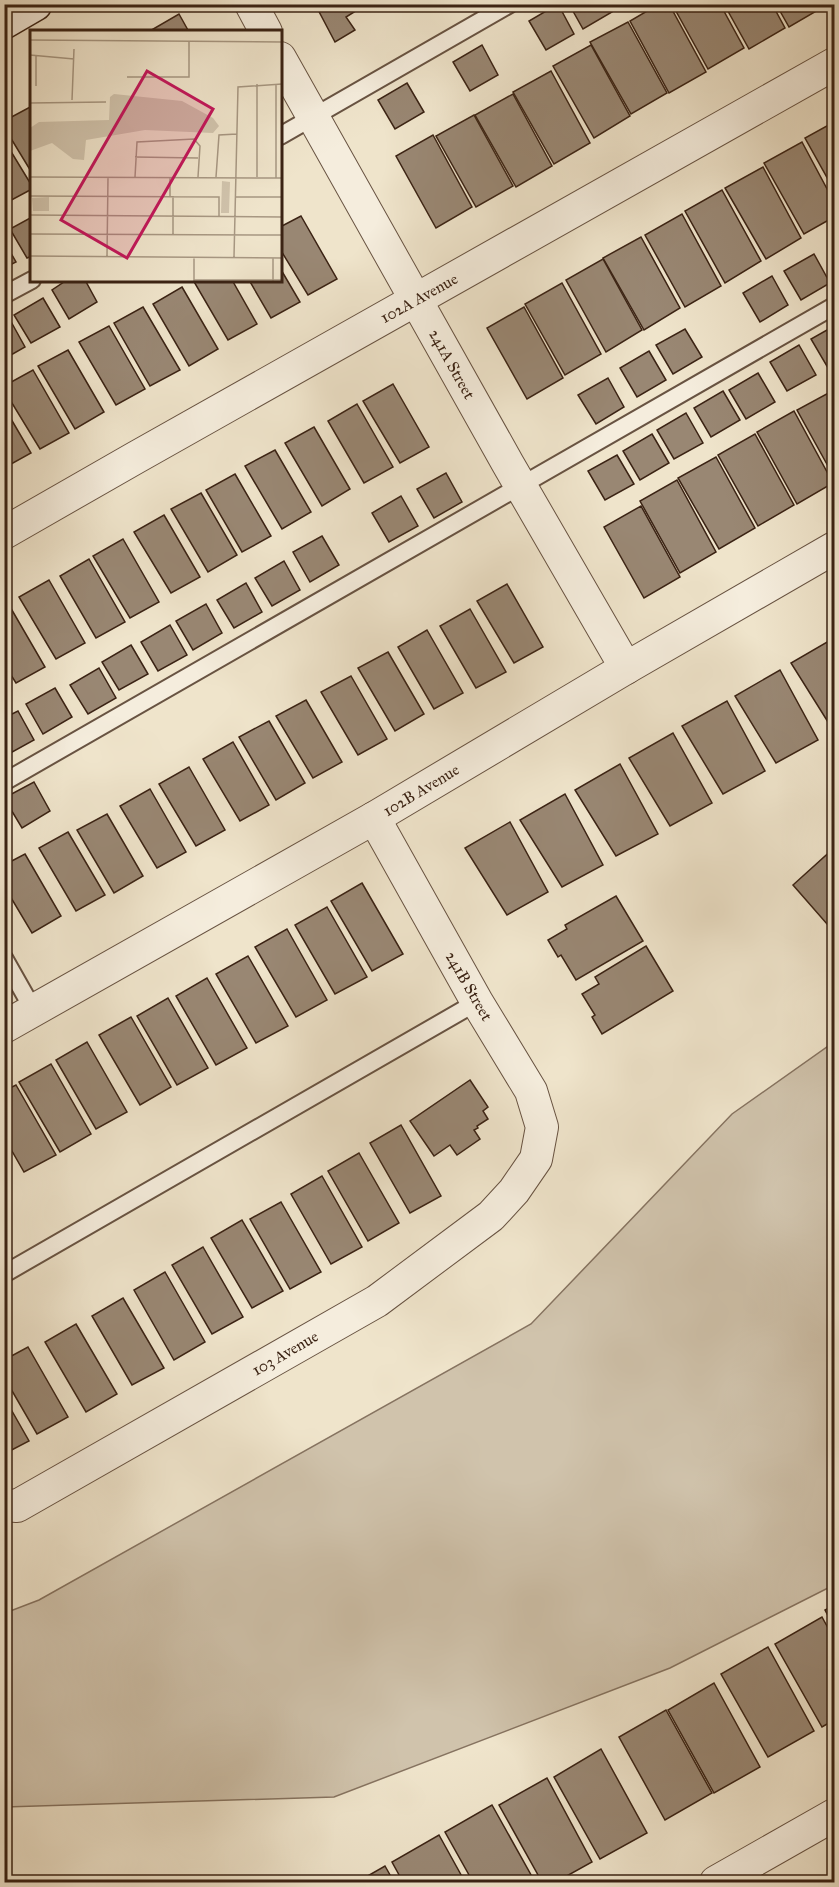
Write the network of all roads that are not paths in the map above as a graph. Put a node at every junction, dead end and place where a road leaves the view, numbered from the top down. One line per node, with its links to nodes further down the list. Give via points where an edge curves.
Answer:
1 (35, 4): 4 (main road)
2 (250, 4): 5 (street)
3 (510, 4): 8 (lane)
4 (4, 22)
5 (265, 30)
6 (282, 61): 8 (street, 241A Street)
7 (834, 64): 12 (street, 102A Avenue)
8 (314, 117): 9 (lane); 12 (street, 241A Street)
9 (282, 135)
10 (30, 281): 11 (lane)
11 (4, 295)
12 (416, 300): 14 (street, 241A Street); 15 (street, 102A Avenue)
13 (834, 306): 14 (lane)
14 (521, 486): 17 (street, 241A Street); 18 (lane)
15 (4, 533)
16 (834, 548): 17 (street, 102B Avenue)
17 (626, 668): 19 (street, 102B Avenue)
18 (4, 782)
19 (374, 818): 21 (street, 241B Street); 22 (street, 102B Avenue)
20 (4, 958): 22 (lane)
21 (477, 1002): 24 (street, 241B Street, via 531,1091 542,1127); 25 (lane)
22 (34, 1011): 23 (street, 102B Avenue)
23 (4, 1027)
24 (536, 1159): 26 (street, 103 Avenue, via 491,1216 377,1301 17,1506)
25 (4, 1274)
26 (4, 1505)
27 (834, 1815): 28 (street)
28 (716, 1882)

